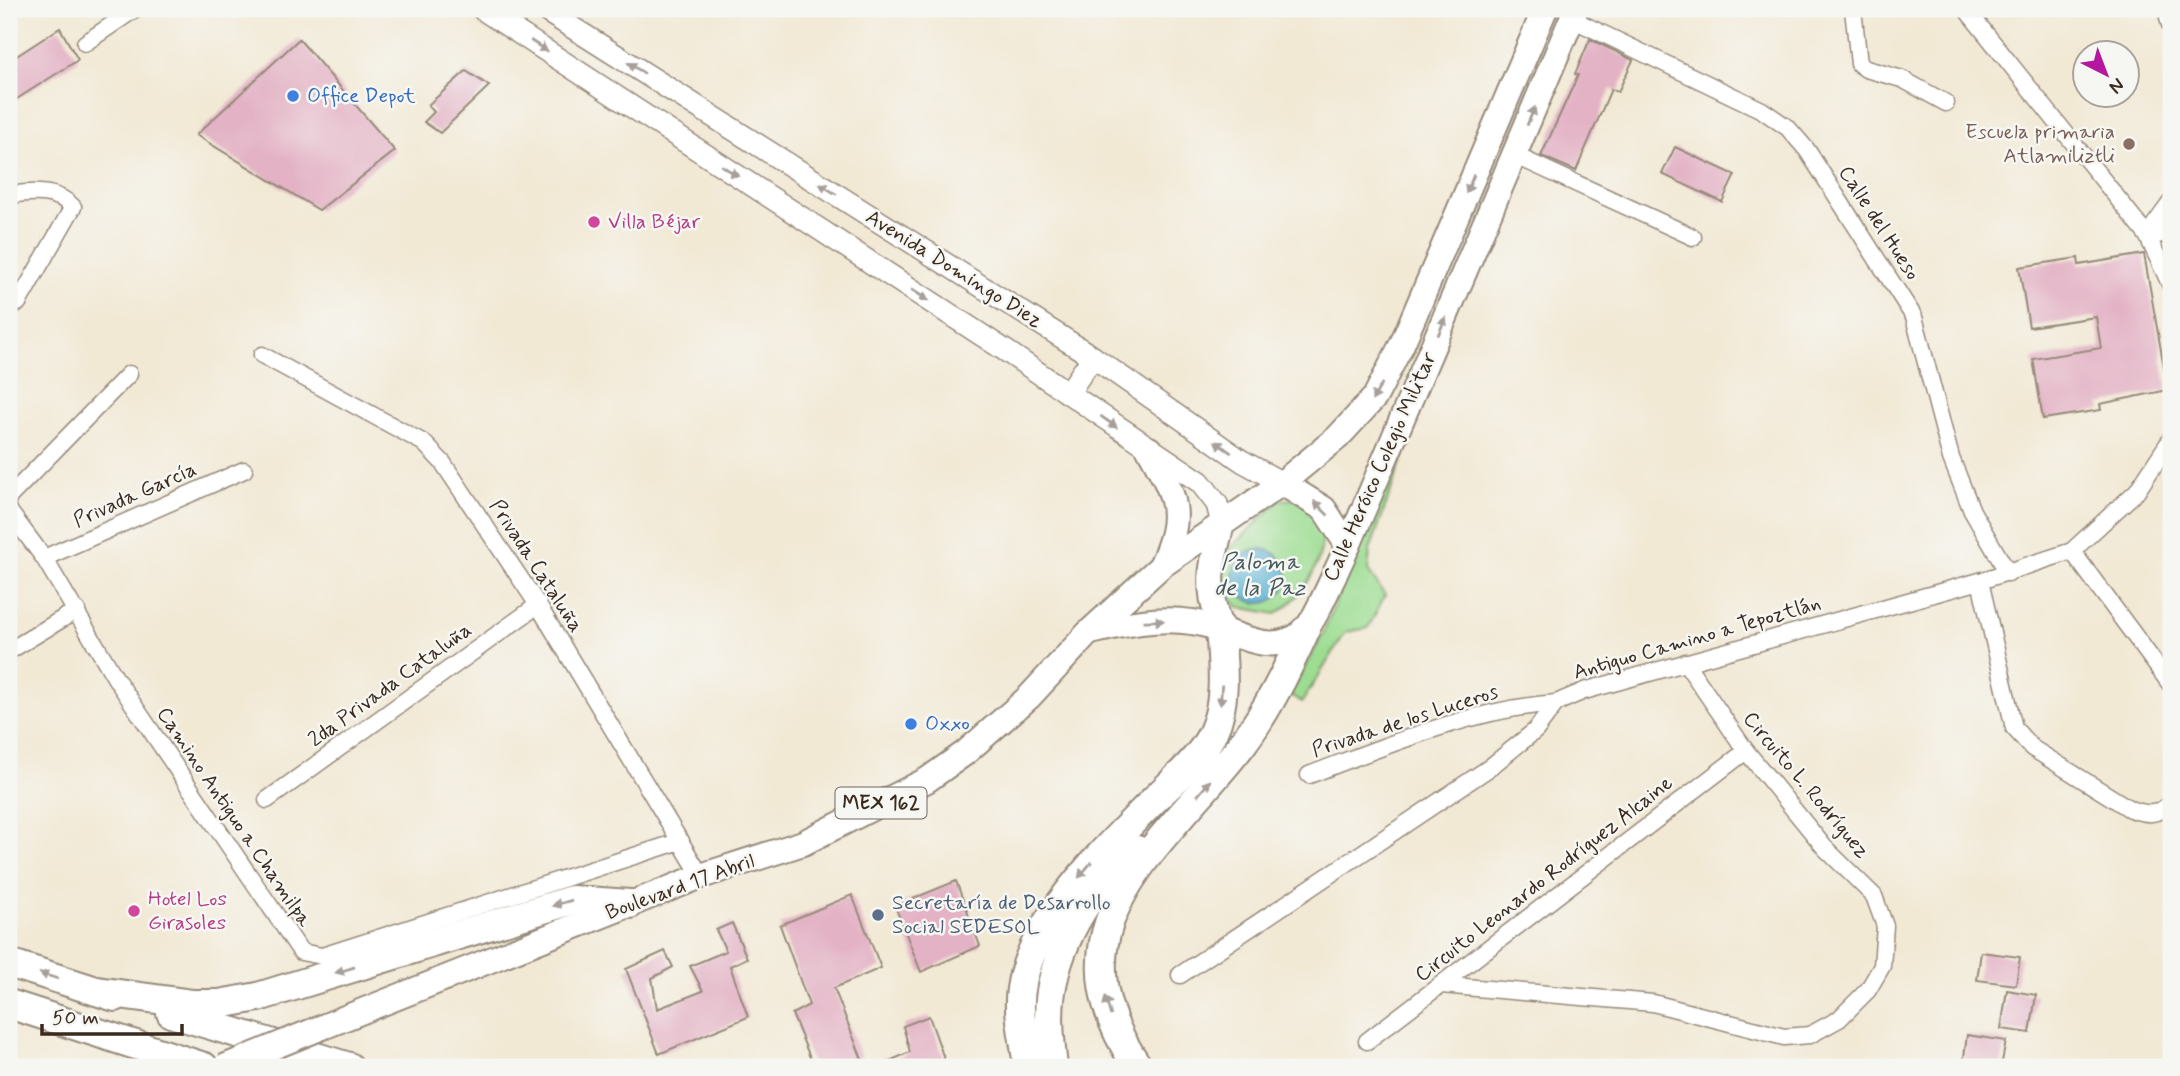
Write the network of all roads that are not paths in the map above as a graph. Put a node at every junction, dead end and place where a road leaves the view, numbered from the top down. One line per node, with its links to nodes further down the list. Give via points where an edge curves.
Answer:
1 (135, 9): 10 (street)
2 (482, 9): 23 (main road, Avenida Domingo Diez, one-way to 23)
3 (543, 9): 21 (main road, Avenida Domingo Diez, one-way to 3)
4 (1545, 9): 27 (main road, Calle Heróico Colegio Militar, one-way to 27, via 1375,397 1338,437)
5 (1853, 9): 11 (street, via 1859,64 1902,79)
6 (1966, 9): 16 (street)
7 (2171, 9): 9 (street)
8 (1574, 14): 12 (main road, Calle Heróico Colegio Militar, one-way to 8); 35 (street, Calle del Hueso, via 1762,110 1788,128 1807,150 1914,317 1951,458 1972,511)
9 (2171, 28)
10 (85, 43)
11 (1947, 103)
12 (1514, 155): 17 (street); 31 (main road, Calle Heróico Colegio Militar, one-way to 12)
13 (9, 195): 19 (street, via 56,195 73,207)
14 (2171, 202): 16 (street)
15 (2171, 234): 16 (street)
16 (2147, 235): 18 (street)
17 (1693, 237)
18 (2171, 286)
19 (18, 303)
20 (262, 355): 37 (street, Privada Cataluña, via 424,443 443,463)
21 (1093, 357): 23 (main road); 27 (main road, Avenida Domingo Diez, one-way to 21, via 1242,461)
22 (129, 374): 28 (street)
23 (1068, 393): 25 (main road, Avenida Domingo Diez, one-way to 25)
24 (2171, 442): 32 (street, Antiguo Camino a Tepoztlán, via 2137,491)
25 (1149, 449): 30 (main road, Avenida Domingo Diez, via 1200,481 1217,504); 34 (main road, via 1176,510 1177,524)
26 (244, 470): 33 (street, Privada García)
27 (1282, 482): 30 (main road, Calle Heróico Colegio Militar); 31 (main road, Avenida Domingo Diez, one-way to 27, via 1324,509)
28 (9, 497)
29 (9, 511): 33 (street, Camino Antiguo a Chamilpa)
30 (1222, 524): 34 (main road, Boulevard 17 Abril / MEX 162); 39 (main road, via 1209,579 1210,600)
31 (1348, 546): 40 (main road, Calle Heróico Colegio Militar)
32 (2072, 551): 35 (street, Antiguo Camino a Tepoztlán); 44 (street)
33 (44, 558): 38 (street, Camino Antiguo a Chamilpa)
34 (1161, 566): 41 (main road, Boulevard 17 Abril / MEX 162)
35 (2008, 573): 36 (street, Antiguo Camino a Tepoztlán)
36 (1980, 581): 43 (street, Antiguo Camino a Tepoztlán); 49 (street, via 2014,728 2032,748 2130,809 2147,815 2160,813)
37 (538, 605): 48 (street, 2da Privada Cataluña); 51 (street, Privada Cataluña)
38 (77, 610): 42 (street); 51 (street, Camino Antiguo a Chamilpa, via 116,679 301,953 322,956)
39 (1220, 627): 40 (main road, via 1270,645); 41 (main road, one-way to 39, via 1137,621 1191,621); 63 (highway, one-way to 63, via 1222,695 1213,733 1194,760 1085,869 1038,942 1020,1007)
40 (1305, 631): 50 (highway, one-way to 40, via 1243,742 1277,692)
41 (1089, 632): 52 (main road, Boulevard 17 Abril / MEX 162, via 1029,697 965,754 927,780 803,843)
42 (9, 651)
43 (1685, 662): 45 (street, Antiguo Camino a Tepoztlán); 46 (street, Circuito L. Rodríguez)
44 (2171, 685)
45 (1556, 702): 47 (street, Privada de los Luceros, via 1486,714); 55 (street, Antiguo Camino a Tepoztlán, via 1536,730 1489,768)
46 (1746, 751): 56 (street, Circuito Leonardo Rodríguez Alcaine); 56 (street, Circuito L. Rodríguez, via 1825,848 1874,896 1885,926 1882,966 1868,990 1839,1020 1810,1035 1784,1037 1653,1003)
47 (1309, 775)
48 (267, 800)
49 (2171, 803)
50 (1175, 823): 64 (highway, via 1102,881 1080,914 1061,953 1051,991); 65 (highway, one-way to 50, via 1111,1019 1100,965 1107,920 1132,874)
51 (681, 841): 52 (street, Privada Cataluña)
52 (701, 876): 53 (main road, Boulevard 17 Abril / MEX 162)
53 (630, 904): 57 (highway, one-way to 57, via 572,900 232,1002 193,1004); 61 (main road, Boulevard 17 Abril / MEX 162, bridge)
54 (9, 963): 57 (highway, one-way to 54)
55 (1180, 975)
56 (1441, 985): 59 (street, Circuito Leonardo Rodríguez Alcaine)
57 (97, 991): 62 (highway)
58 (9, 1004): 60 (highway)
59 (1367, 1041)
60 (204, 1067)
61 (224, 1067)
62 (349, 1067)
63 (1028, 1067)
64 (1053, 1067)
65 (1138, 1067)

